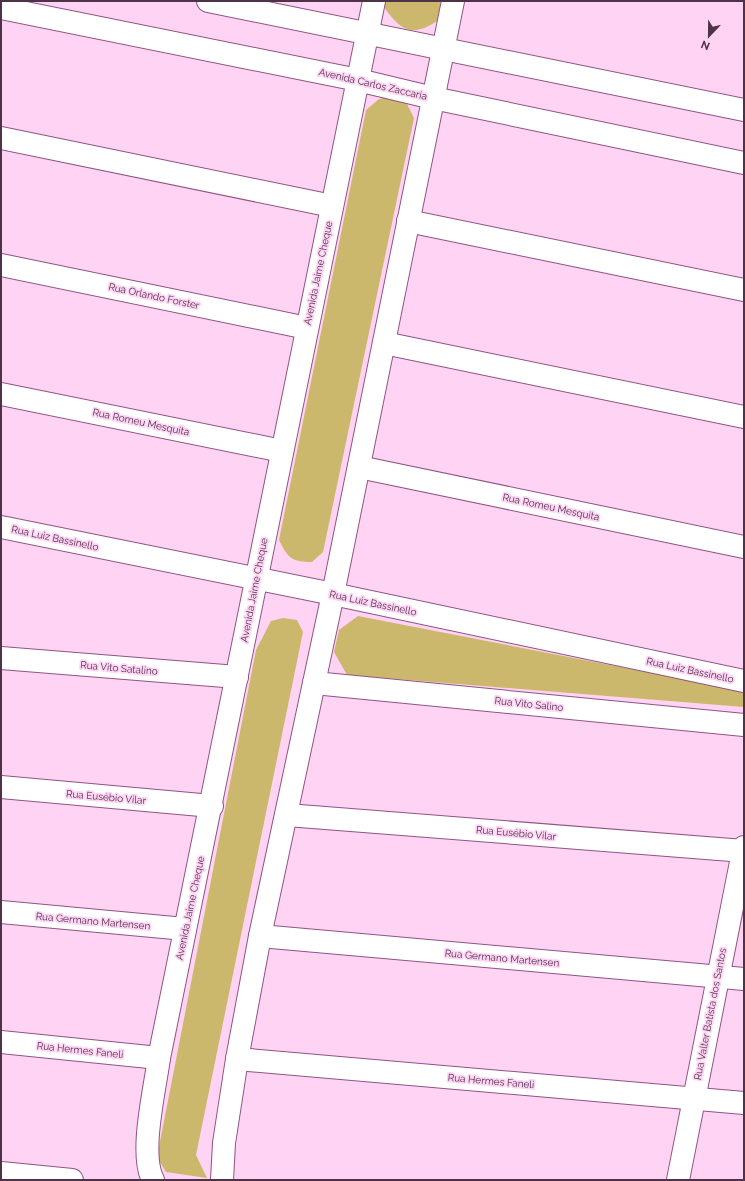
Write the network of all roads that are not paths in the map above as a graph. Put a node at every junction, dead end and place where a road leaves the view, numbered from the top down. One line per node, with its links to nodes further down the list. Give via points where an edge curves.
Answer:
1 (208, 1): 5 (street)
2 (374, 1): 5 (street, Avenida Jaime Cheque)
3 (452, 1): 6 (street)
4 (1, 8): 7 (street, Avenida Carlos Zaccaria)
5 (367, 33): 6 (street); 7 (street, Avenida Jaime Cheque)
6 (443, 48): 8 (street); 9 (street)
7 (358, 80): 8 (street, Avenida Carlos Zaccaria); 12 (street, Avenida Jaime Cheque)
8 (433, 98): 11 (street, Avenida Carlos Zaccaria); 13 (street)
9 (744, 110)
10 (1, 138): 12 (street)
11 (744, 163)
12 (332, 206): 16 (street, Avenida Jaime Cheque)
13 (408, 221): 15 (street); 17 (street)
14 (1, 265): 16 (street, Rua Orlando Forster)
15 (744, 290)
16 (307, 328): 20 (street, Avenida Jaime Cheque)
17 (384, 343): 19 (street); 21 (street)
18 (1, 394): 20 (street, Rua Romeu Mesquita)
19 (744, 417)
20 (282, 452): 24 (street, Avenida Jaime Cheque)
21 (359, 467): 23 (street, Rua Romeu Mesquita); 25 (street)
22 (1, 527): 24 (street, Rua Luiz Bassinello)
23 (744, 547)
24 (256, 579): 25 (street, Rua Luiz Bassinello); 27 (street, Avenida Jaime Cheque)
25 (333, 594): 28 (street, Rua Luiz Bassinello); 29 (street)
26 (1, 658): 27 (street, Rua Vito Satalino)
27 (237, 677): 32 (street, Avenida Jaime Cheque)
28 (744, 681)
29 (314, 683): 30 (street, Rua Vito Salino); 33 (street)
30 (744, 725)
31 (1, 787): 32 (street, Rua Eusébio Vilar)
32 (212, 806): 36 (street, Avenida Jaime Cheque)
33 (287, 815): 34 (street, Rua Eusébio Vilar); 37 (street)
34 (744, 850): 38 (street, Rua Valter Batista dos Santos)
35 (1, 912): 36 (street, Rua Germano Martensen)
36 (185, 929): 41 (street, Avenida Jaime Cheque)
37 (260, 936): 38 (street, Rua Germano Martensen); 42 (street)
38 (717, 977): 39 (street, Rua Germano Martensen); 43 (street, Rua Valter Batista dos Santos)
39 (744, 979)
40 (1, 1042): 41 (street, Rua Hermes Faneli)
41 (159, 1058): 47 (street, Avenida Jaime Cheque, via 147,1161)
42 (237, 1059): 43 (street, Rua Hermes Faneli); 48 (street, via 224,1143)
43 (694, 1098): 44 (street, Rua Hermes Faneli); 49 (street, Rua Valter Batista dos Santos)
44 (744, 1103)
45 (1, 1172): 46 (street)
46 (72, 1180)
47 (153, 1180)
48 (222, 1180)
49 (678, 1180)

